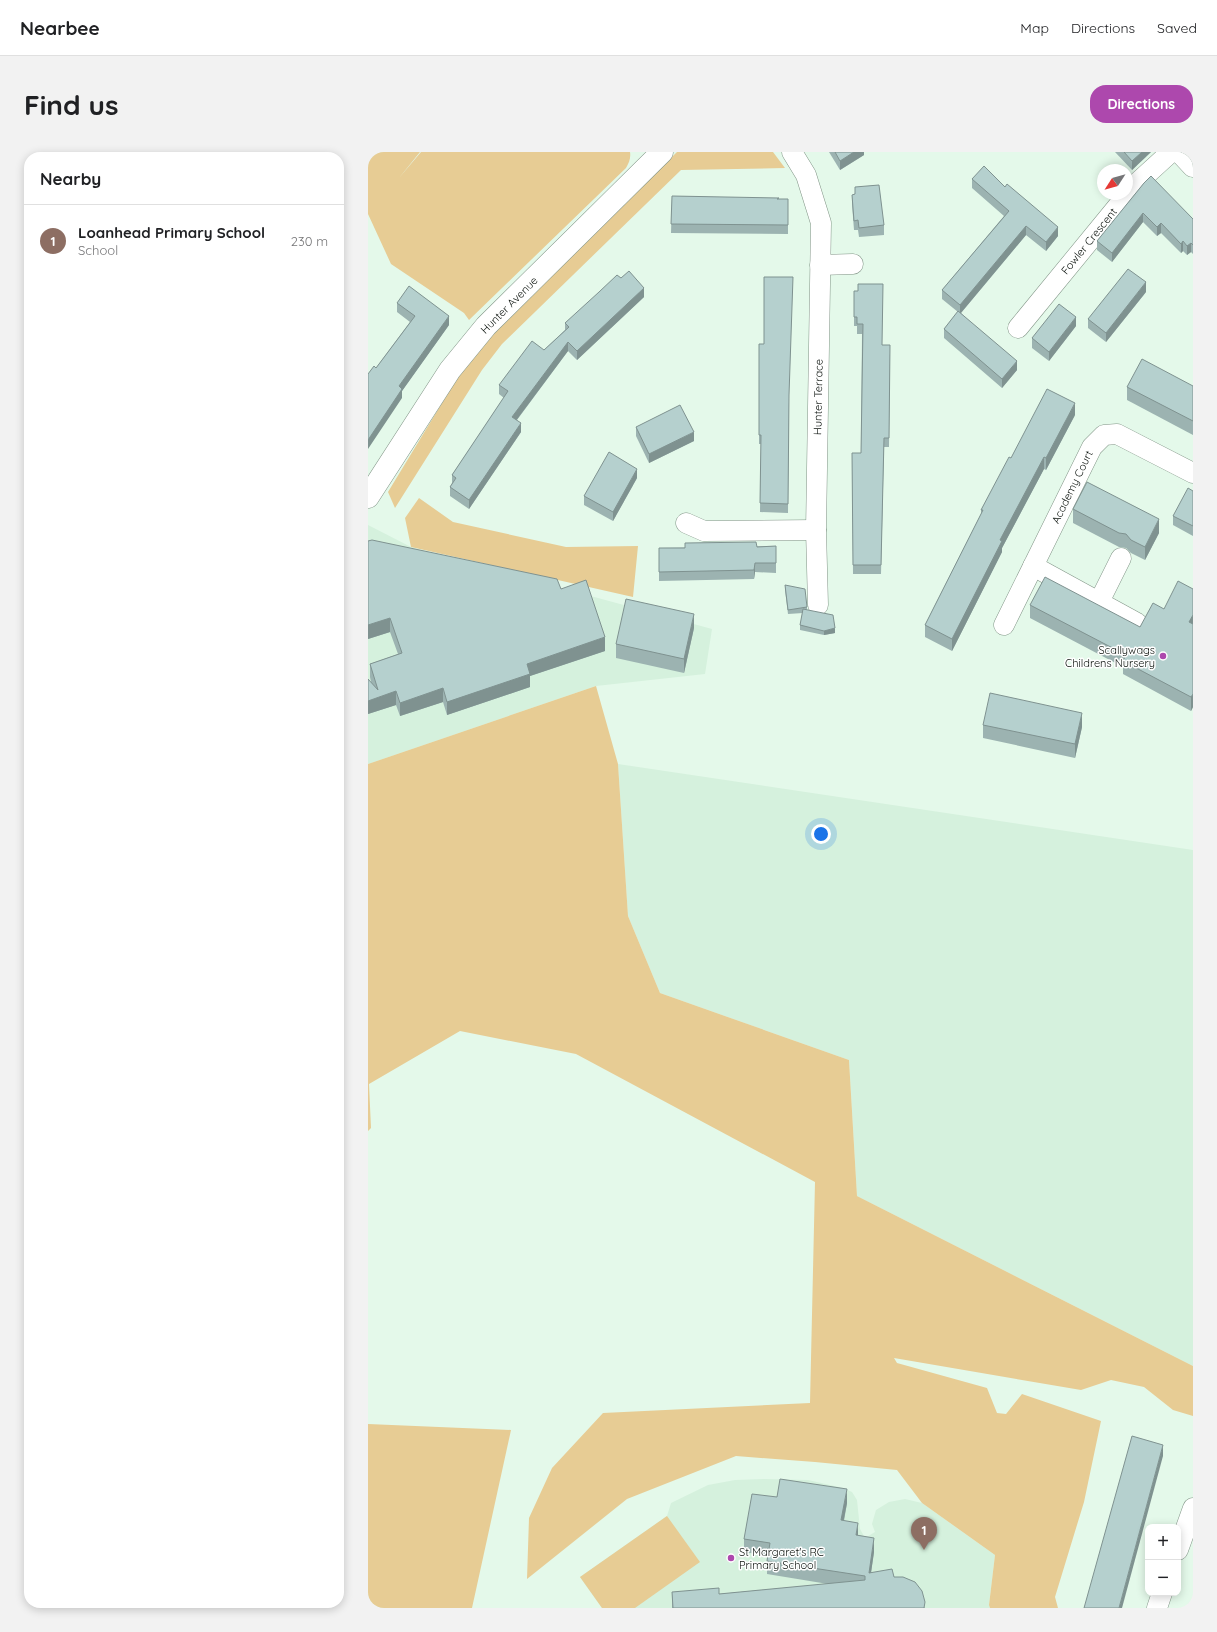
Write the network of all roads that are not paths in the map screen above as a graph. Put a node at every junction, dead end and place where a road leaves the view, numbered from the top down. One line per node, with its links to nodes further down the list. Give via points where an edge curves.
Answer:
1 (662, 152): 10 (street, Hunter Avenue, via 486,326 450,370)
2 (792, 152): 6 (street, Hunter Terrace, via 806,175 820,223)
3 (1171, 152): 8 (street, Fowler Crescent, via 1136,184)
4 (1180, 152): 5 (street)
5 (1193, 166)
6 (820, 264): 7 (street); 13 (street, Hunter Terrace)
7 (853, 264)
8 (1021, 317)
9 (1193, 473): 15 (street, Academy Court, via 1117,434 1104,435 1092,447)
10 (374, 476): 11 (street, Hunter Avenue)
11 (368, 497)
12 (686, 523): 13 (street, via 704,531)
13 (816, 530): 17 (street, Hunter Terrace)
14 (1121, 558): 16 (street)
15 (1033, 566): 16 (street); 19 (street, Academy Court)
16 (1099, 602): 18 (street)
17 (818, 605)
18 (1137, 623)
19 (1004, 625)
20 (1193, 1508): 21 (street)
21 (1181, 1542)
22 (1161, 1596): 23 (street)
23 (1157, 1608)

